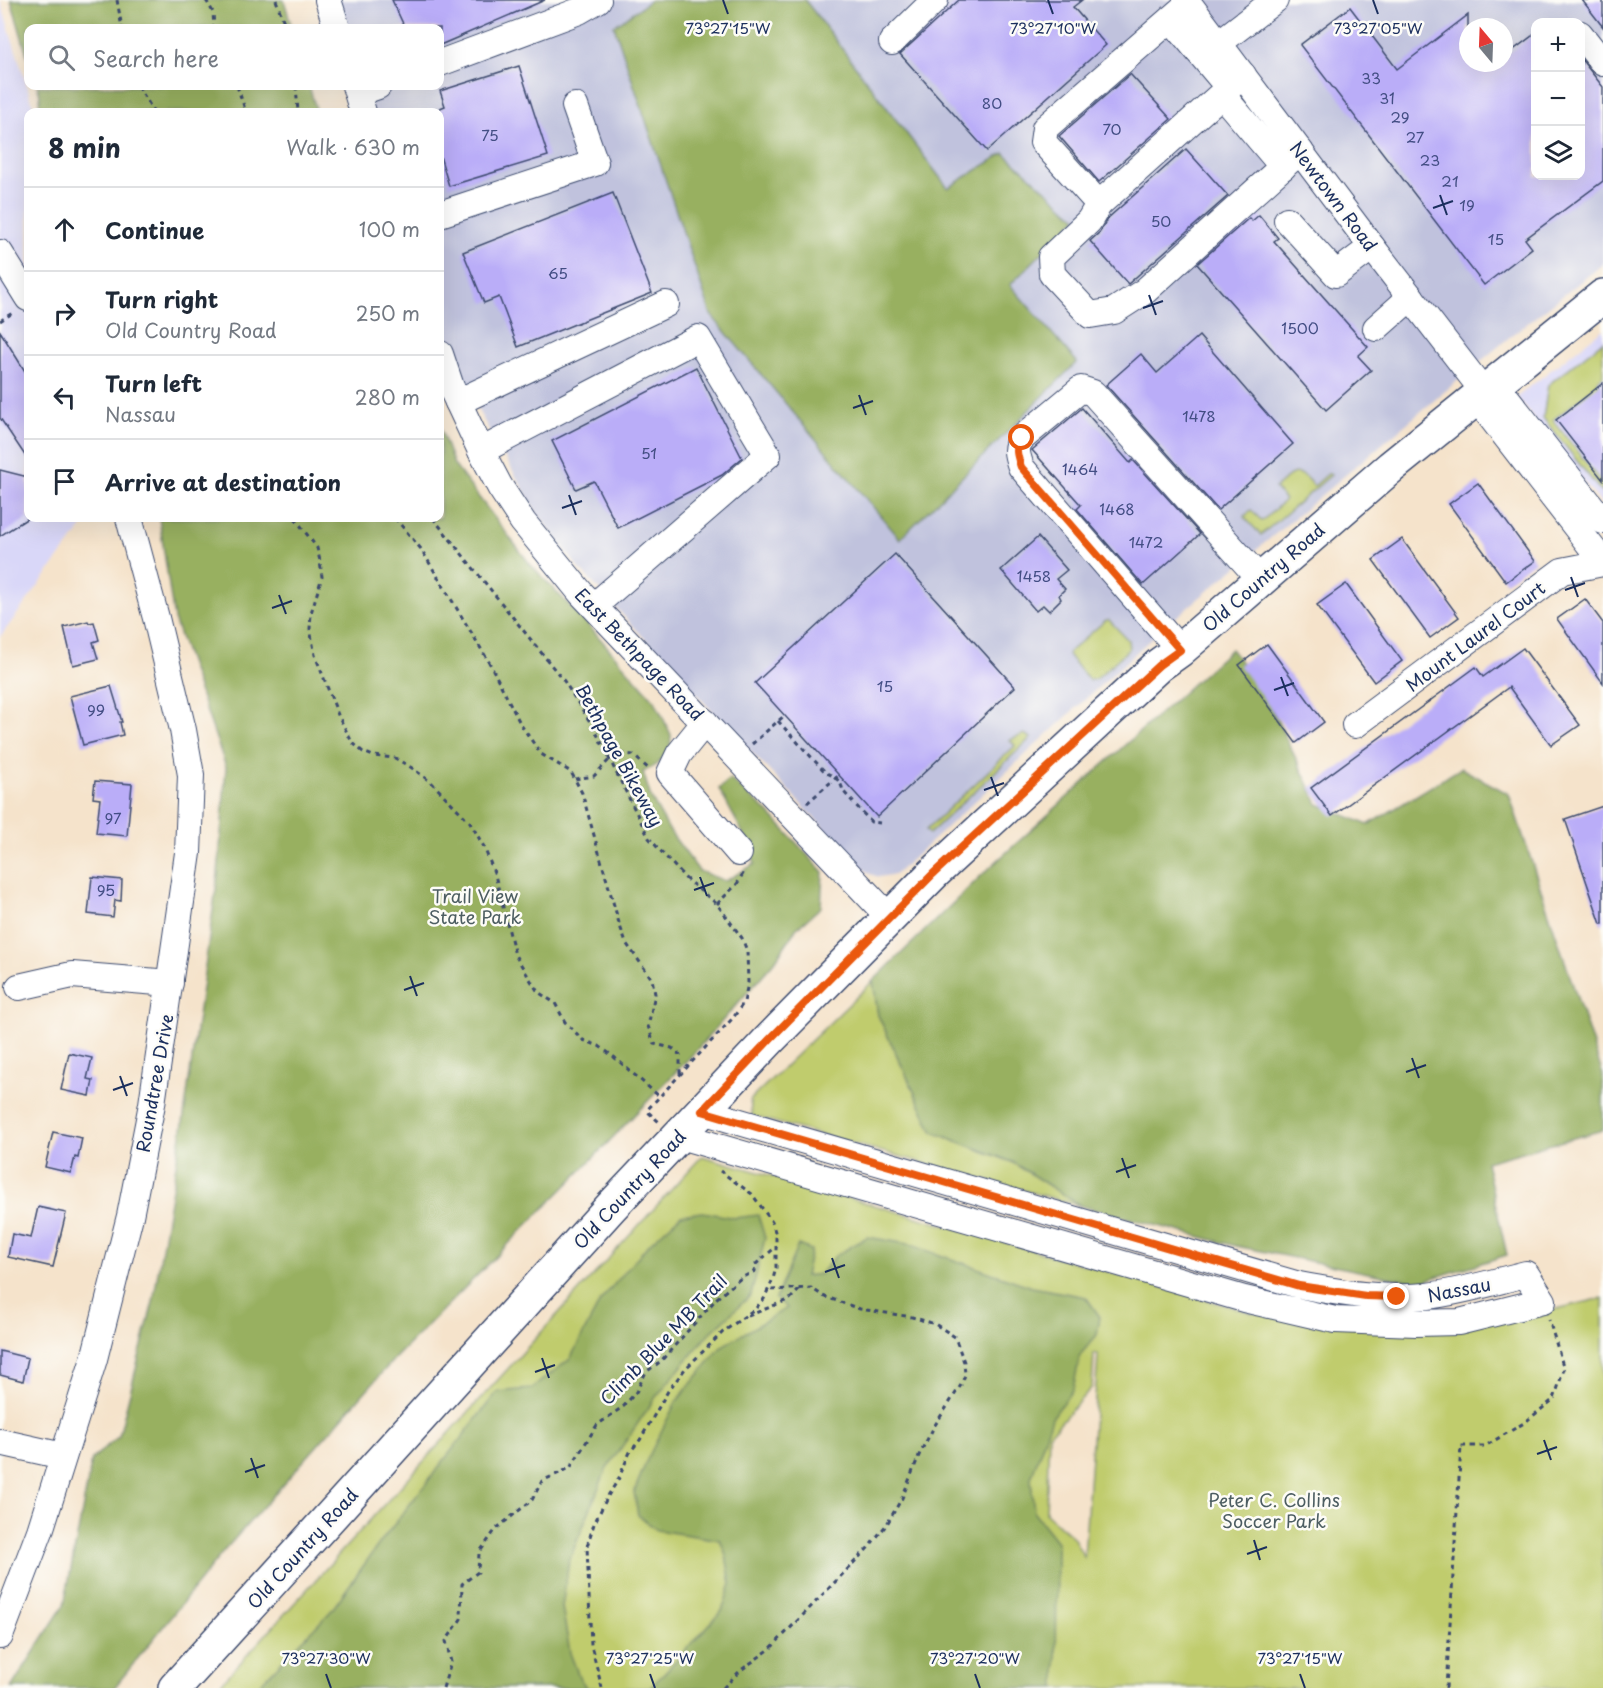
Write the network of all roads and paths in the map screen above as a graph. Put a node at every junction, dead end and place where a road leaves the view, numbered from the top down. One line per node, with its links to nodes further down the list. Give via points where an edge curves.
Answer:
1 (117, 0): 9 (path)
2 (206, 0): 10 (path)
3 (276, 0): 11 (path)
4 (328, 0): 12 (street)
5 (598, 0): 16 (street, via 579,11)
6 (935, 0): 14 (street)
7 (1275, 0): 15 (street)
8 (1182, 8): 15 (street, Newtown Road); 18 (street); 27 (street, via 1045,128 1043,142)
9 (121, 24)
10 (214, 24)
11 (285, 24)
12 (336, 24)
13 (1585, 40): 17 (street)
14 (892, 42)
15 (1219, 43): 18 (street, Newtown Road)
16 (444, 62)
17 (1603, 63)
18 (1231, 86): 26 (street, Newtown Road); 27 (street)
19 (140, 90): 23 (path)
20 (238, 90): 24 (path)
21 (296, 90): 25 (path)
22 (575, 106): 28 (street, via 595,163)
23 (152, 108)
24 (245, 108)
25 (298, 108)
26 (1292, 159): 27 (street, via 1144,291 1114,311 1090,315 1052,274 1051,257 1089,221); 30 (street, Newtown Road)
27 (1099, 204)
28 (444, 213)
29 (1287, 220): 30 (street, via 1336,274)
30 (1372, 247): 33 (street, Newtown Road)
31 (0, 253): 34 (street)
32 (1603, 296): 40 (main road, Old Country Road)
33 (1412, 297): 38 (street); 40 (street, Newtown Road)
34 (24, 301)
35 (24, 304): 37 (path)
36 (666, 304): 41 (street)
37 (0, 321)
38 (1376, 328)
39 (444, 365): 41 (street, East Bethpage Road)
40 (1485, 391): 43 (street); 48 (street); 49 (main road, Old Country Road)
41 (458, 402): 42 (street, East Bethpage Road)
42 (481, 451): 50 (street, East Bethpage Road, via 523,522); 50 (street, via 698,338 768,455)
43 (1603, 521)
44 (130, 522): 66 (street, Roundtree Drive, via 191,775 188,854)
45 (298, 522): 69 (path, via 317,548 320,561 322,577 310,629 315,655 352,742 363,752 395,758 412,768 470,822 495,875 515,955 538,992 555,1003 565,1022 583,1040 614,1057)
46 (398, 522): 60 (path, via 421,549 489,662 521,725 541,754 571,772)
47 (436, 522): 57 (path, Bethpage Bikeway, via 564,681)
48 (1603, 562): 55 (street, Mount Laurel Court, via 1562,572)
49 (1260, 579): 51 (main road, Old Country Road); 51 (street, via 1093,393 1081,389 1022,438 1016,454 1021,467)
50 (594, 606): 54 (street, East Bethpage Road)
51 (1180, 650): 65 (main road, Old Country Road, via 1054,760)
52 (785, 715): 53 (path)
53 (778, 721): 56 (path); 59 (path, via 826,773)
54 (705, 722): 58 (street, via 679,754); 65 (street, East Bethpage Road)
55 (1355, 725)
56 (748, 747)
57 (609, 759): 58 (path, via 633,755 656,774); 60 (path, via 594,776); 64 (path, Bethpage Bikeway, via 649,838 686,879)
58 (670, 773): 63 (street)
59 (837, 776): 61 (path); 62 (path, via 843,791 872,822)
60 (575, 779): 68 (path, via 622,933 652,979 655,994 648,1026 654,1044 672,1048 680,1055)
61 (804, 806)
62 (880, 823)
63 (740, 853): 64 (path, via 748,865 737,884)
64 (717, 904): 68 (path, Bethpage Bikeway, via 747,951 744,1002 734,1018)
65 (891, 919): 70 (main road, Old Country Road)
66 (170, 983): 67 (street, via 72,975); 79 (street, Roundtree Drive, via 130,1216 94,1359)
67 (19, 987)
68 (680, 1075): 69 (path, Bethpage Bikeway)
69 (660, 1097): 71 (path, via 648,1112)
70 (702, 1111): 71 (main road, Old Country Road); 76 (street, Nassau, via 1299,1286 1366,1296 1426,1296 1526,1274)
71 (668, 1128): 76 (street, via 1244,1299 1335,1320 1459,1322); 81 (main road, Old Country Road, via 611,1206)
72 (713, 1166): 73 (path, via 746,1188 764,1208 772,1222)
73 (777, 1246): 75 (path); 82 (path, Climb Blue MB Trail, via 756,1264 755,1271 717,1298 661,1361 646,1372 624,1406 597,1425 570,1468 542,1481 532,1500 496,1529 479,1553 478,1572 462,1584 461,1619 446,1641 451,1662)
74 (801, 1287): 75 (path); 77 (path, via 790,1299); 84 (path, via 860,1309 935,1324 956,1337 964,1375 920,1453 887,1524 770,1649)
75 (769, 1290): 77 (path)
76 (1543, 1301): 85 (path, via 1564,1370 1554,1399 1485,1446 1461,1446)
77 (743, 1318): 83 (path, via 723,1332 668,1391 630,1452 594,1524 587,1546 591,1645)
78 (0, 1442): 79 (street)
79 (63, 1456): 80 (street, Roundtree Drive, via 40,1531)
80 (0, 1636)
81 (175, 1688)
82 (443, 1688)
83 (602, 1688)
84 (723, 1688)
85 (1446, 1688)

